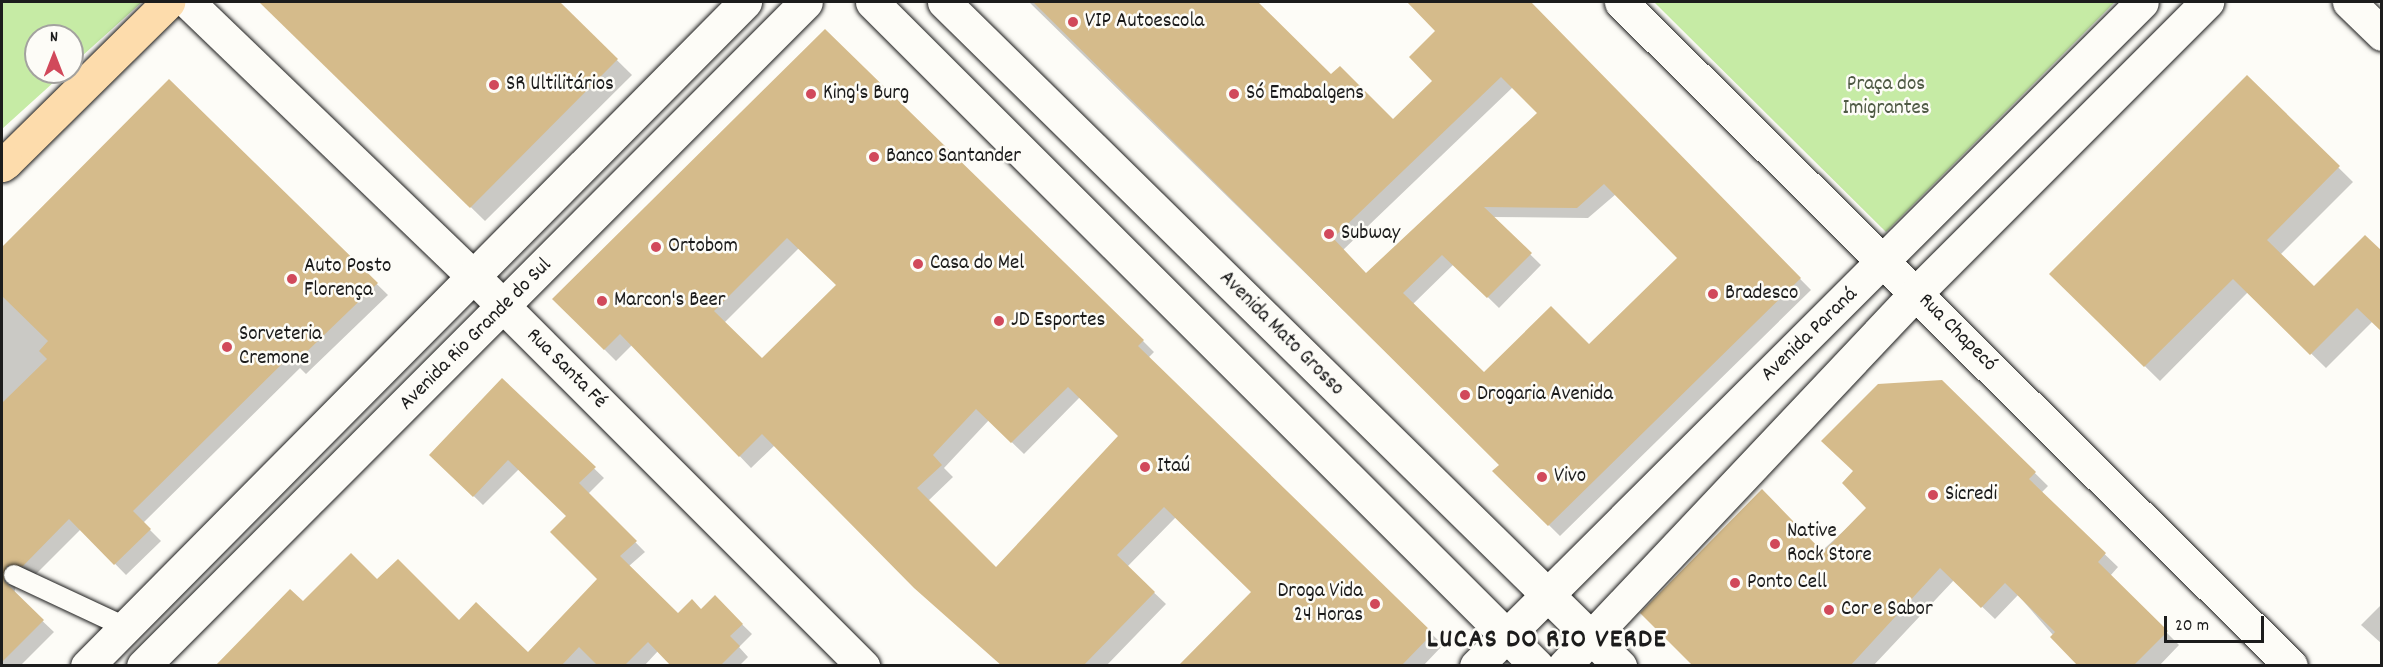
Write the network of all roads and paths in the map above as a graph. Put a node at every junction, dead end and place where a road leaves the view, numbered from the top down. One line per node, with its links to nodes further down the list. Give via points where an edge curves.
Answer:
1 (168, 2): 12 (main road)
2 (188, 2): 14 (street, Rua Santa Fé)
3 (745, 2): 14 (street, Avenida Rio Grande do Sul)
4 (806, 2): 16 (street, Avenida Rio Grande do Sul)
5 (872, 2): 20 (street)
6 (944, 2): 18 (street, Avenida Mato Grosso)
7 (1622, 2): 13 (street, Rua Chapecó)
8 (2142, 2): 13 (street, Avenida Paraná)
9 (2207, 2): 15 (street)
10 (2349, 2): 11 (street)
11 (2382, 34)
12 (3, 164)
13 (1885, 262): 15 (street, Rua Chapecó); 18 (street, Avenida Paraná)
14 (473, 276): 16 (street, Rua Santa Fé); 19 (street, Avenida Rio Grande do Sul)
15 (1916, 293): 21 (street); 29 (street, Rua Chapecó)
16 (504, 307): 22 (street, Avenida Rio Grande do Sul); 24 (street, Rua Santa Fé)
17 (14, 575): 19 (lane)
18 (1544, 593): 20 (street, Avenida Paraná); 21 (street, Avenida Mato Grosso)
19 (125, 627): 23 (street, Avenida Rio Grande do Sul)
20 (1505, 634): 25 (street, Avenida Paraná); 26 (street)
21 (1591, 637): 27 (street); 28 (street, Avenida Mato Grosso)
22 (154, 662)
23 (87, 666)
24 (862, 666)
25 (1476, 666)
26 (1537, 666)
27 (1564, 666)
28 (1620, 666)
29 (2291, 666)

